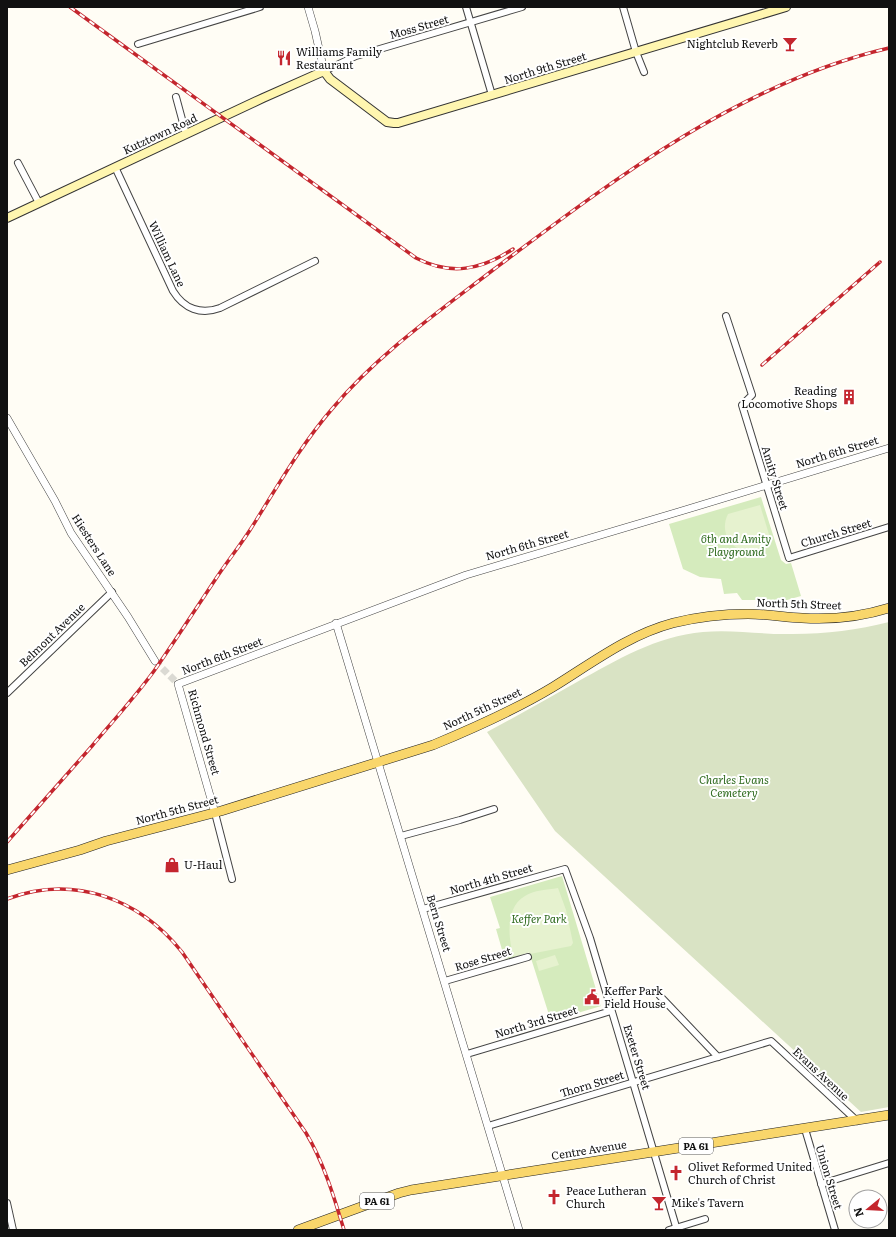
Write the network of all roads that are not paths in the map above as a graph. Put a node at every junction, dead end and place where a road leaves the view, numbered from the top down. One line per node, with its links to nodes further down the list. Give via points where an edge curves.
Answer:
1 (260, 7): 8 (street)
2 (308, 7): 10 (street)
3 (466, 7): 7 (street)
4 (522, 7): 7 (street, Moss Street)
5 (623, 7): 9 (street)
6 (783, 7): 9 (main road, North 9th Street)
7 (470, 23): 10 (street, Moss Street, via 356,56); 12 (street)
8 (138, 44)
9 (636, 52): 11 (street); 12 (main road, North 9th Street)
10 (324, 71): 12 (main road, North 9th Street, via 330,79 387,122 394,123); 14 (main road, Kutztown Road)
11 (644, 72)
12 (492, 95)
13 (176, 97): 14 (street)
14 (186, 134): 16 (main road, Kutztown Road)
15 (18, 163): 17 (street)
16 (115, 167): 17 (main road, Kutztown Road); 19 (street, William Lane, via 173,291 190,309 209,312 220,308)
17 (39, 203): 18 (main road, Kutztown Road)
18 (7, 218)
19 (315, 261)
20 (726, 316): 23 (street, Amity Street, via 752,395 742,405)
21 (7, 418): 26 (street, Hiesters Lane, via 55,500 71,533)
22 (889, 448): 23 (street, North 6th Street)
23 (766, 485): 25 (street, Amity Street); 28 (street, North 6th Street, via 468,574)
24 (889, 527): 25 (street, Church Street)
25 (789, 558)
26 (112, 592): 29 (street, Hiesters Lane); 31 (street, Belmont Avenue)
27 (889, 608): 32 (main road, North 5th Street, via 841,618 812,619 766,614 730,614 667,625 624,643 497,717 433,745)
28 (336, 623): 30 (street, North 6th Street); 32 (street, Bern Street)
29 (155, 661)
30 (178, 684): 34 (street, Richmond Street)
31 (7, 693)
32 (378, 762): 34 (main road, North 5th Street); 35 (street, Bern Street)
33 (494, 809): 35 (street)
34 (215, 813): 37 (main road, North 5th Street); 38 (street, Richmond Street)
35 (401, 836): 39 (street, Bern Street)
36 (565, 869): 39 (street, North 4th Street); 43 (street, Exeter Street, via 590,938)
37 (7, 870)
38 (232, 879)
39 (423, 909): 41 (street, Bern Street)
40 (528, 957): 41 (street, Rose Street)
41 (445, 981): 45 (street, Bern Street)
42 (660, 996): 46 (street)
43 (611, 1010): 45 (street, North 3rd Street); 47 (street, Exeter Street)
44 (771, 1041): 46 (street, Thorn Street); 49 (street, Evans Avenue)
45 (467, 1054): 50 (street, Bern Street)
46 (718, 1057): 47 (street, Thorn Street)
47 (633, 1082): 50 (street, Thorn Street); 52 (street, Exeter Street)
48 (889, 1116): 49 (main road, Centre Avenue / PA 61)
49 (857, 1121): 51 (main road, Centre Avenue / PA 61)
50 (488, 1126): 54 (street, Bern Street)
51 (805, 1129): 52 (main road, Centre Avenue / PA 61); 55 (street, Union Street)
52 (654, 1152): 54 (main road, Centre Avenue / PA 61); 58 (street, Exeter Street)
53 (889, 1163): 55 (street)
54 (503, 1176): 60 (main road, Centre Avenue / PA 61, via 399,1193); 61 (street, Bern Street)
55 (821, 1184): 63 (street, Union Street)
56 (7, 1203): 59 (street)
57 (704, 1219): 58 (street)
58 (677, 1229): 62 (street)
59 (13, 1230)
60 (298, 1230)
61 (519, 1230)
62 (669, 1230)
63 (835, 1230)

